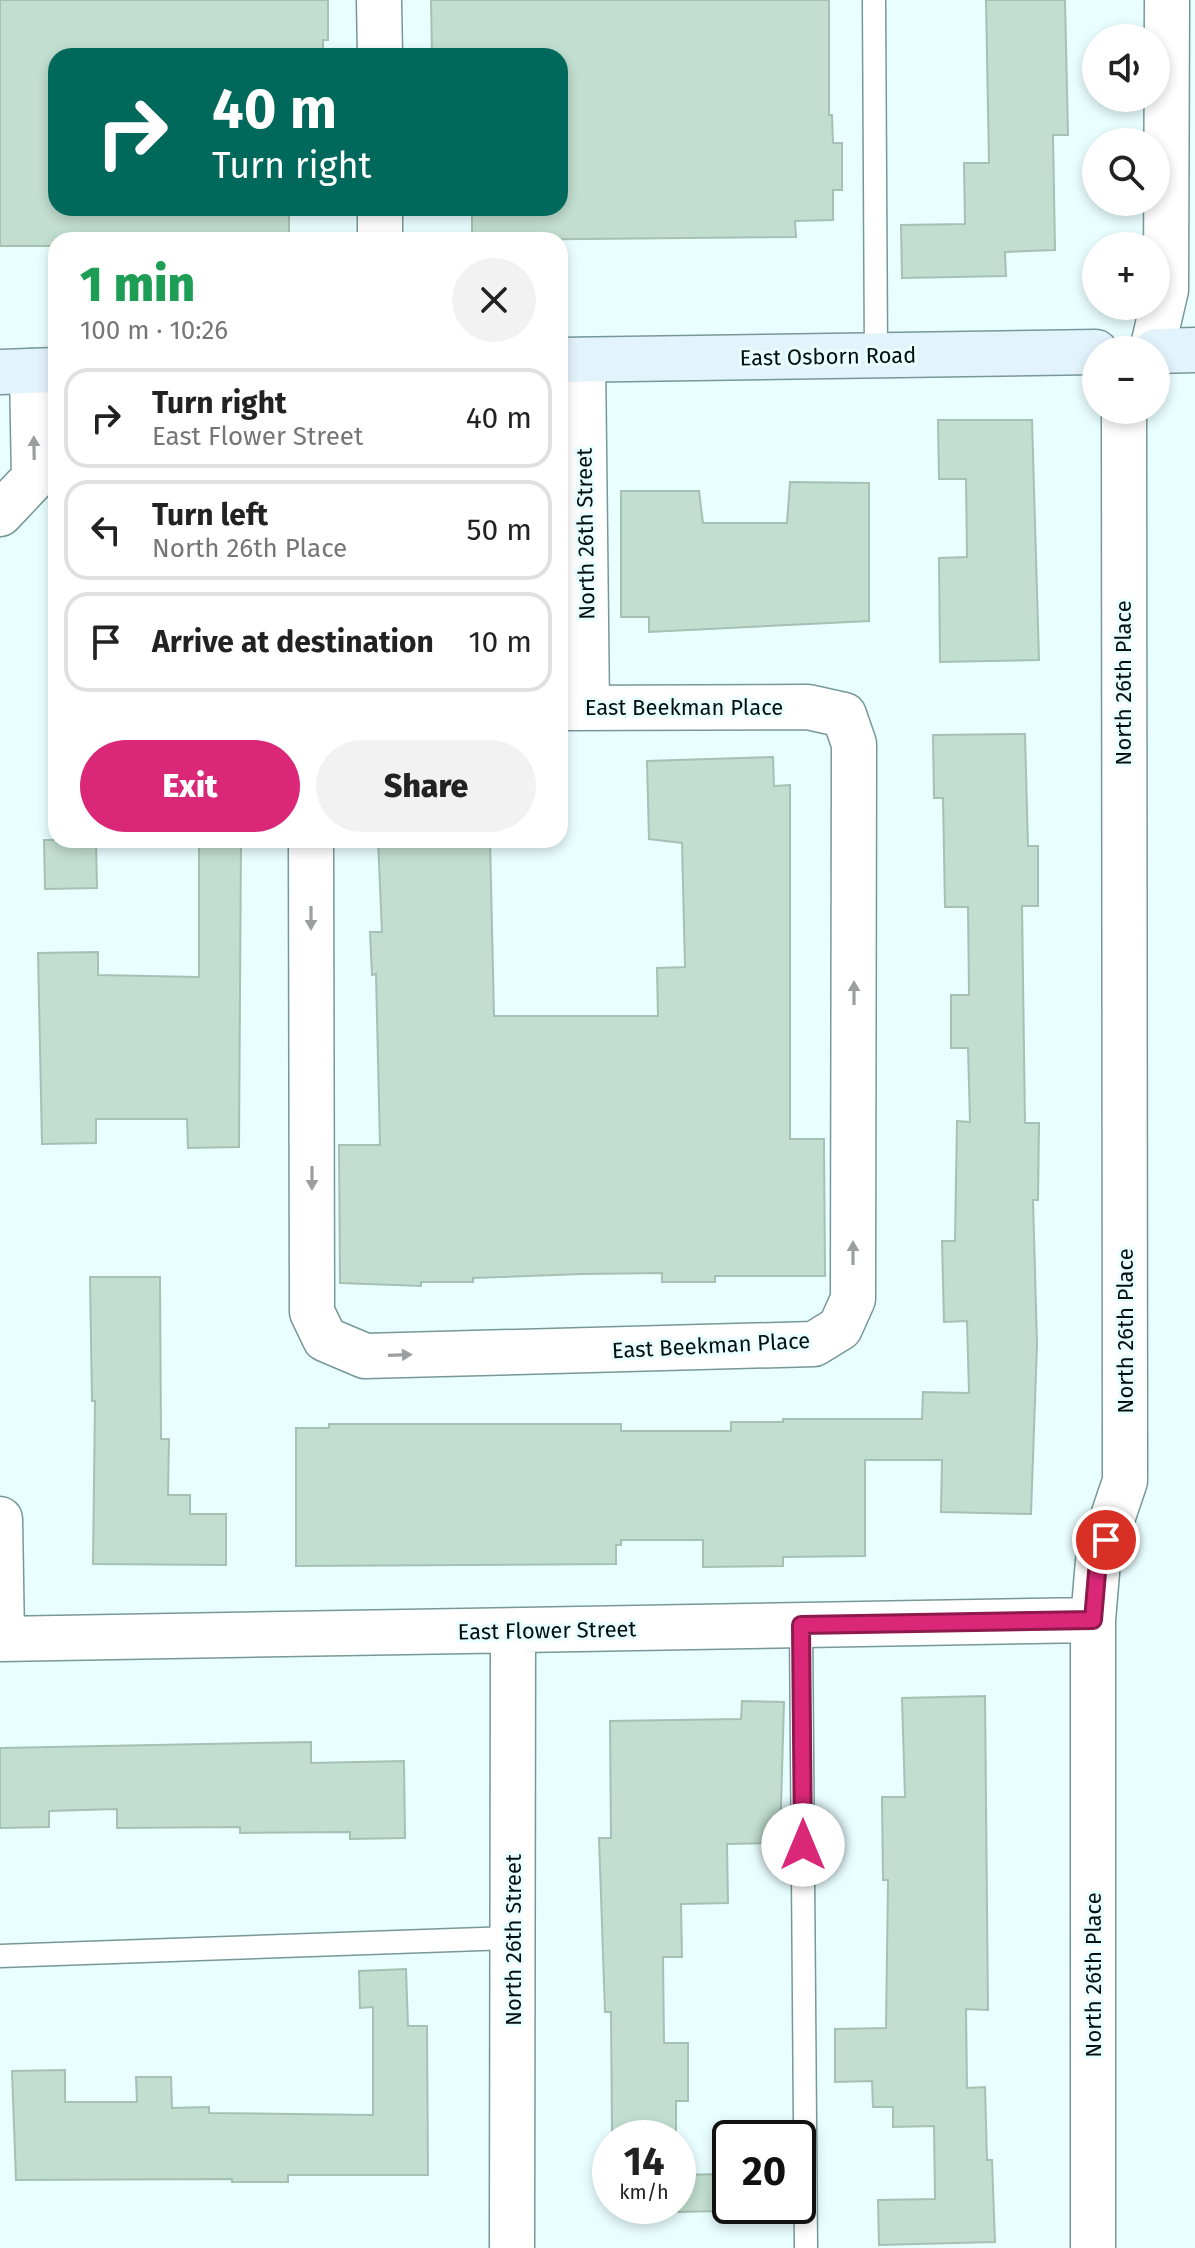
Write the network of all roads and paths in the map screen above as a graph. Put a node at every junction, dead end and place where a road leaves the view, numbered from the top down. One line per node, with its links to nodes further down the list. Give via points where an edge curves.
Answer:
1 (379, 0): 4 (street)
2 (874, 0): 9 (lane)
3 (1167, 0): 5 (street, via 1166,290)
4 (380, 48)
5 (1157, 336)
6 (1170, 350): 7 (main road)
7 (1195, 350)
8 (1082, 352): 9 (main road, East Osborn Road)
9 (876, 355): 10 (main road, East Osborn Road)
10 (571, 360): 14 (street, North 26th Street)
11 (29, 371): 13 (street, one-way to 11, via 34,478)
12 (1124, 424): 17 (street, North 26th Place, via 1125,1481 1098,1561)
13 (0, 511)
14 (573, 708): 15 (street, East Beekman Place, one-way to 14, via 312,1312 325,1339 365,1356 814,1344 840,1328 853,1299 854,744 844,715 808,707)
15 (311, 848)
16 (0, 1519): 20 (street)
17 (1093, 1620): 18 (street, East Flower Street); 25 (street, North 26th Place)
18 (801, 1625): 19 (street, East Flower Street); 24 (lane)
19 (513, 1631): 20 (street, East Flower Street); 21 (street, North 26th Street)
20 (1, 1639)
21 (513, 1938): 22 (lane); 23 (street, North 26th Street)
22 (0, 1956)
23 (512, 2248)
24 (806, 2248)
25 (1093, 2248)

